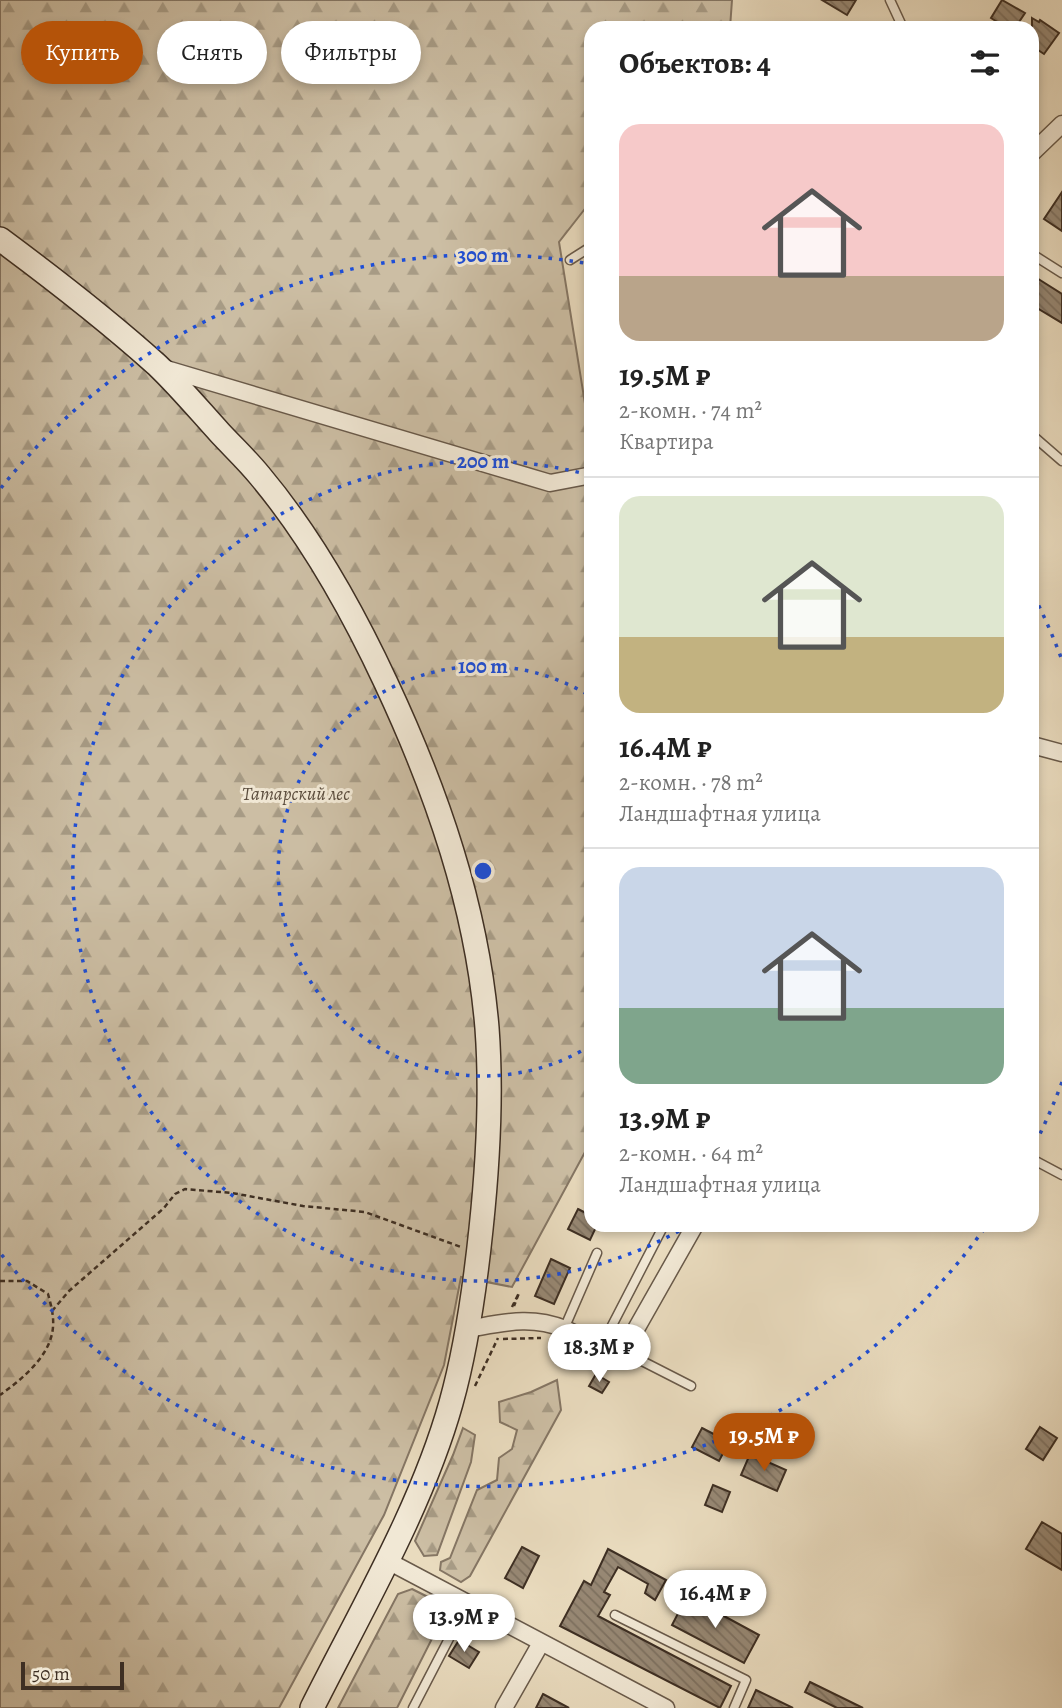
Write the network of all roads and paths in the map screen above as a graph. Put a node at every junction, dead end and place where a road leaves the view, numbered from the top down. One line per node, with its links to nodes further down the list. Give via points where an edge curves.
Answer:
1 (890, 0): 2 (lane)
2 (900, 21)
3 (1062, 124): 4 (street)
4 (1039, 146)
5 (0, 239): 10 (main road)
6 (584, 251): 8 (lane)
7 (1039, 258): 9 (lane)
8 (570, 260)
9 (1062, 273)
10 (159, 367): 13 (street, via 550,483); 21 (main road, via 260,476 318,555 366,638 433,794 457,865 487,1029 489,1115)
11 (1039, 441): 12 (lane)
12 (1062, 461)
13 (584, 477)
14 (1039, 746): 15 (street)
15 (1062, 753)
16 (1039, 1163): 17 (lane)
17 (1062, 1175)
18 (660, 1232): 26 (lane)
19 (691, 1232): 27 (street)
20 (597, 1253): 25 (lane)
21 (478, 1254): 23 (path, via 365,1212 185,1189); 24 (main road)
22 (0, 1280): 23 (path, via 27,1281 48,1294)
23 (52, 1311): 29 (path, via 48,1347 18,1382)
24 (467, 1328): 25 (street, via 521,1320); 30 (main road, via 451,1403 424,1483)
25 (564, 1329): 26 (street)
26 (602, 1345): 27 (street)
27 (627, 1345): 28 (lane, via 642,1360)
28 (691, 1386)
29 (0, 1395)
30 (386, 1560): 31 (street); 34 (main road)
31 (468, 1602): 33 (street); 35 (lane)
32 (615, 1615): 38 (lane, via 747,1680)
33 (541, 1643): 36 (street); 37 (street)
34 (312, 1708)
35 (413, 1708)
36 (504, 1708)
37 (664, 1708)
38 (734, 1708)

